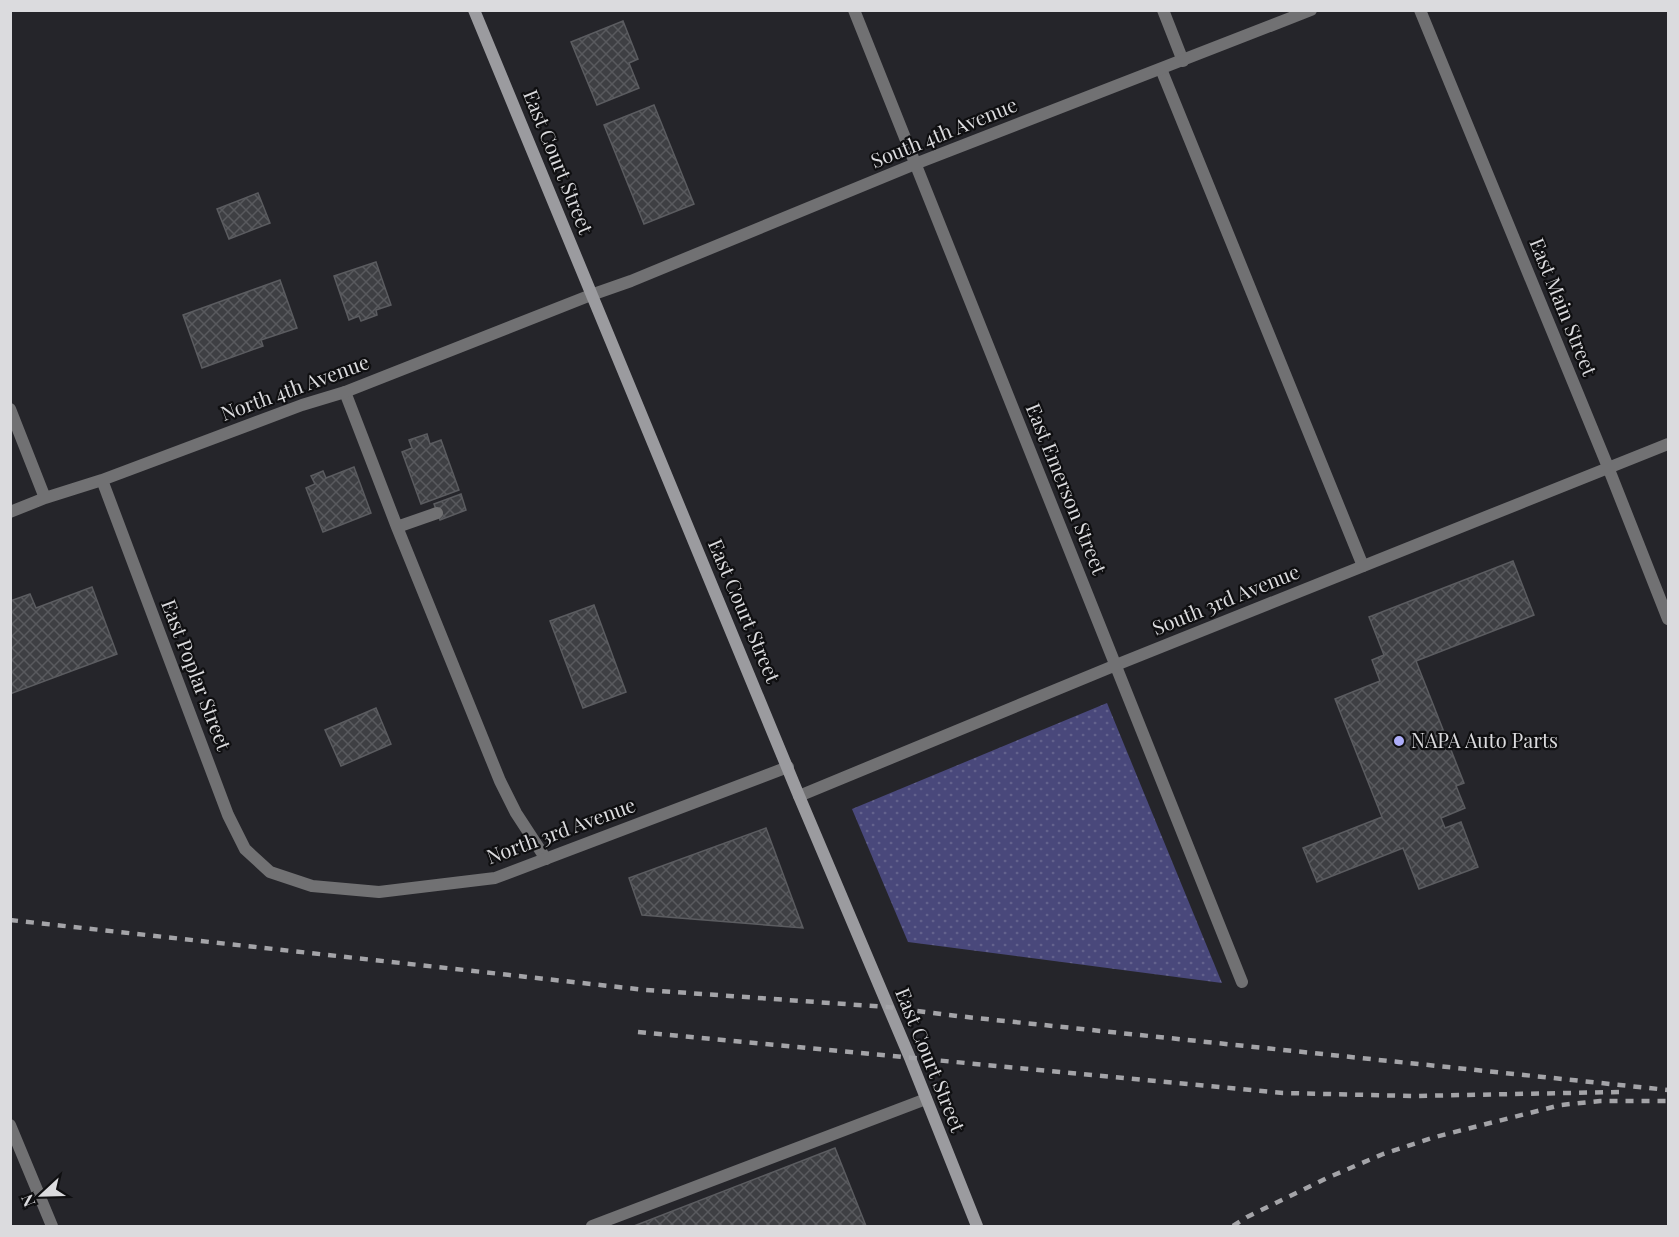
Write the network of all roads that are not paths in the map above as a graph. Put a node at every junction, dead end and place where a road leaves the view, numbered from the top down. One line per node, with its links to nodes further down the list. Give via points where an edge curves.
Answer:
1 (474, 10): 9 (street, East Court Street)
2 (854, 10): 8 (street, East Emerson Street)
3 (1163, 10): 6 (street)
4 (1311, 10): 6 (street, South 4th Avenue)
5 (1420, 10): 13 (street, East Main Street)
6 (1183, 61): 7 (street, South 4th Avenue)
7 (1161, 69): 8 (street, South 4th Avenue); 19 (street)
8 (915, 164): 9 (street, South 4th Avenue); 21 (street, East Emerson Street)
9 (591, 295): 10 (street, North 4th Avenue); 22 (street, East Court Street)
10 (345, 392): 14 (street, North 4th Avenue); 18 (street)
11 (10, 409): 15 (street)
12 (1668, 444): 13 (street, South 3rd Avenue)
13 (1608, 467): 19 (street, South 3rd Avenue); 20 (street, East Main Street)
14 (102, 480): 15 (street, North 4th Avenue); 25 (street, East Poplar Street, via 228,815 245,849)
15 (45, 498): 16 (street, North 4th Avenue)
16 (10, 512)
17 (437, 513): 18 (street)
18 (397, 527): 24 (street, via 500,781)
19 (1363, 566): 21 (street, South 3rd Avenue)
20 (1668, 619)
21 (1116, 665): 23 (street, South 3rd Avenue); 26 (street, East Emerson Street)
22 (788, 767): 23 (street, East Court Street); 24 (street, North 3rd Avenue)
23 (799, 796): 27 (street, East Court Street)
24 (546, 859): 25 (street, North 3rd Avenue, via 495,878 379,892 312,886)
25 (270, 872)
26 (1242, 982)
27 (926, 1099): 30 (street); 31 (street, East Court Street)
28 (10, 1125): 29 (street)
29 (51, 1227)
30 (592, 1227)
31 (977, 1227)

